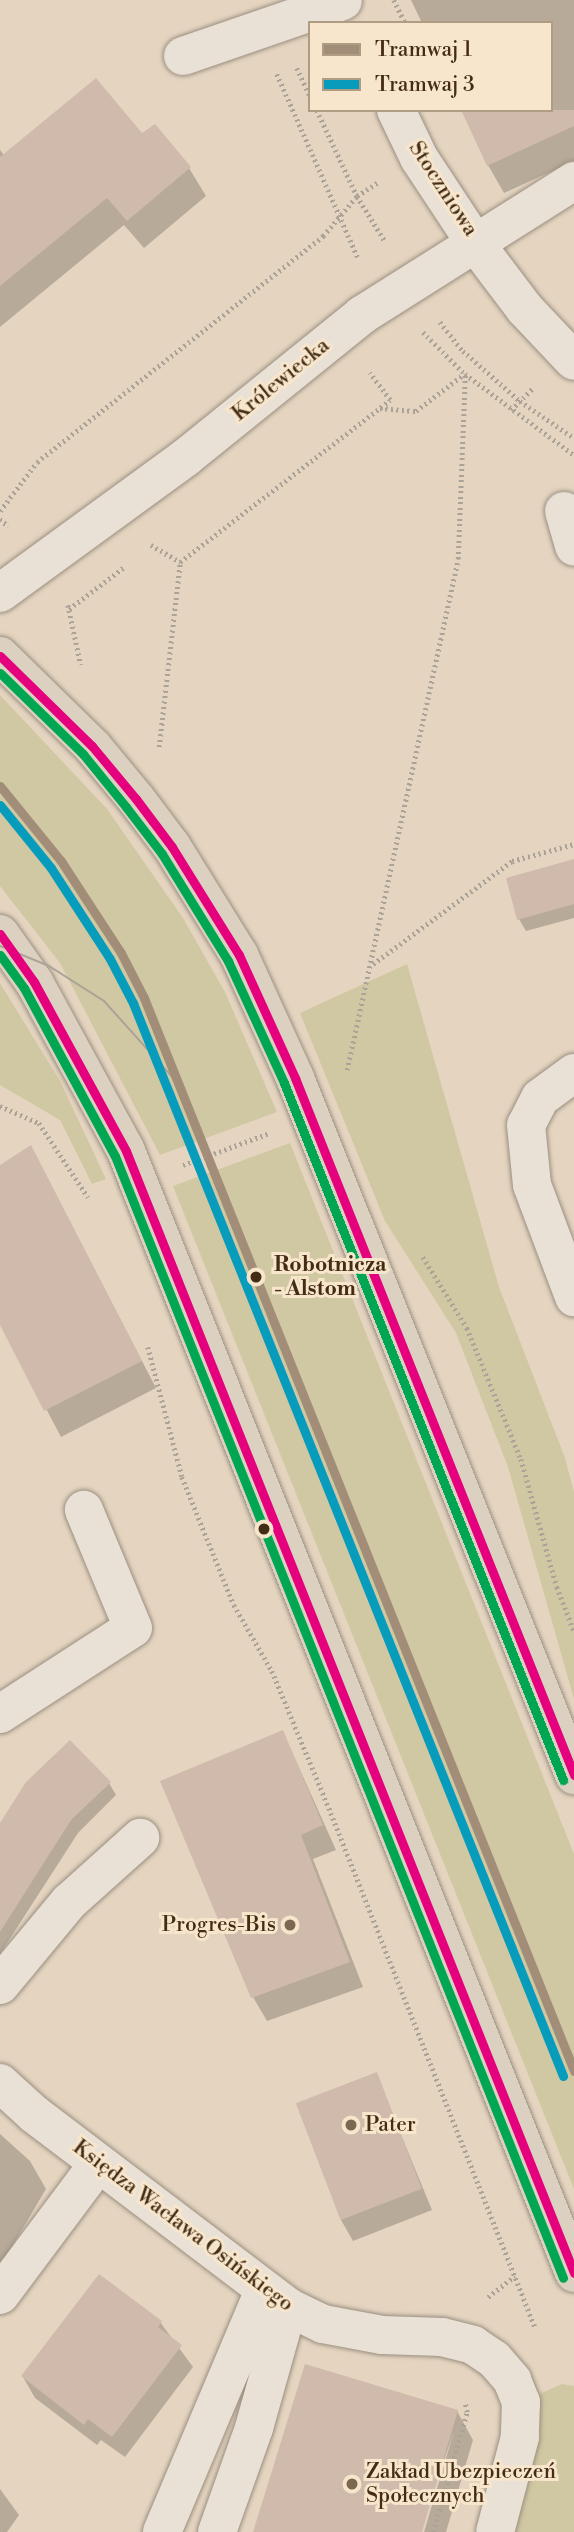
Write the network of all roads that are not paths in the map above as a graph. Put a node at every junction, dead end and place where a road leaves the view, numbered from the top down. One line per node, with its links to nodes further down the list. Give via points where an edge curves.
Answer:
1 (347, 8): 2 (street)
2 (184, 56)
3 (397, 112): 5 (street, Stoczniowa, via 419,158)
4 (574, 181): 5 (street, Stoczniowa)
5 (475, 243): 6 (street, via 518,301); 9 (street, Królewiecka, via 388,299)
6 (574, 361)
7 (564, 511): 8 (street)
8 (574, 547)
9 (0, 593)
10 (0, 656): 16 (main road, via 92,746 136,799 172,847 239,955 295,1078)
11 (0, 934): 21 (main road, via 34,982 126,1151)
12 (574, 1073): 13 (street, via 540,1098 526,1125 531,1185)
13 (574, 1297)
14 (84, 1510): 15 (street, via 133,1628)
15 (0, 1714)
16 (574, 1775)
17 (140, 1838): 18 (street, via 69,1902)
18 (0, 1985)
19 (0, 2083): 20 (street, Księdza Wacława Osińskiego)
20 (98, 2164): 22 (street); 23 (street, Księdza Wacława Osińskiego)
21 (574, 2273)
22 (0, 2295)
23 (276, 2299): 24 (street); 25 (street); 26 (street, Księdza Wacława Osińskiego, via 323,2324 382,2335 442,2337 473,2345 494,2359 512,2380 521,2402 520,2437)
24 (162, 2532)
25 (217, 2532)
26 (495, 2532)

